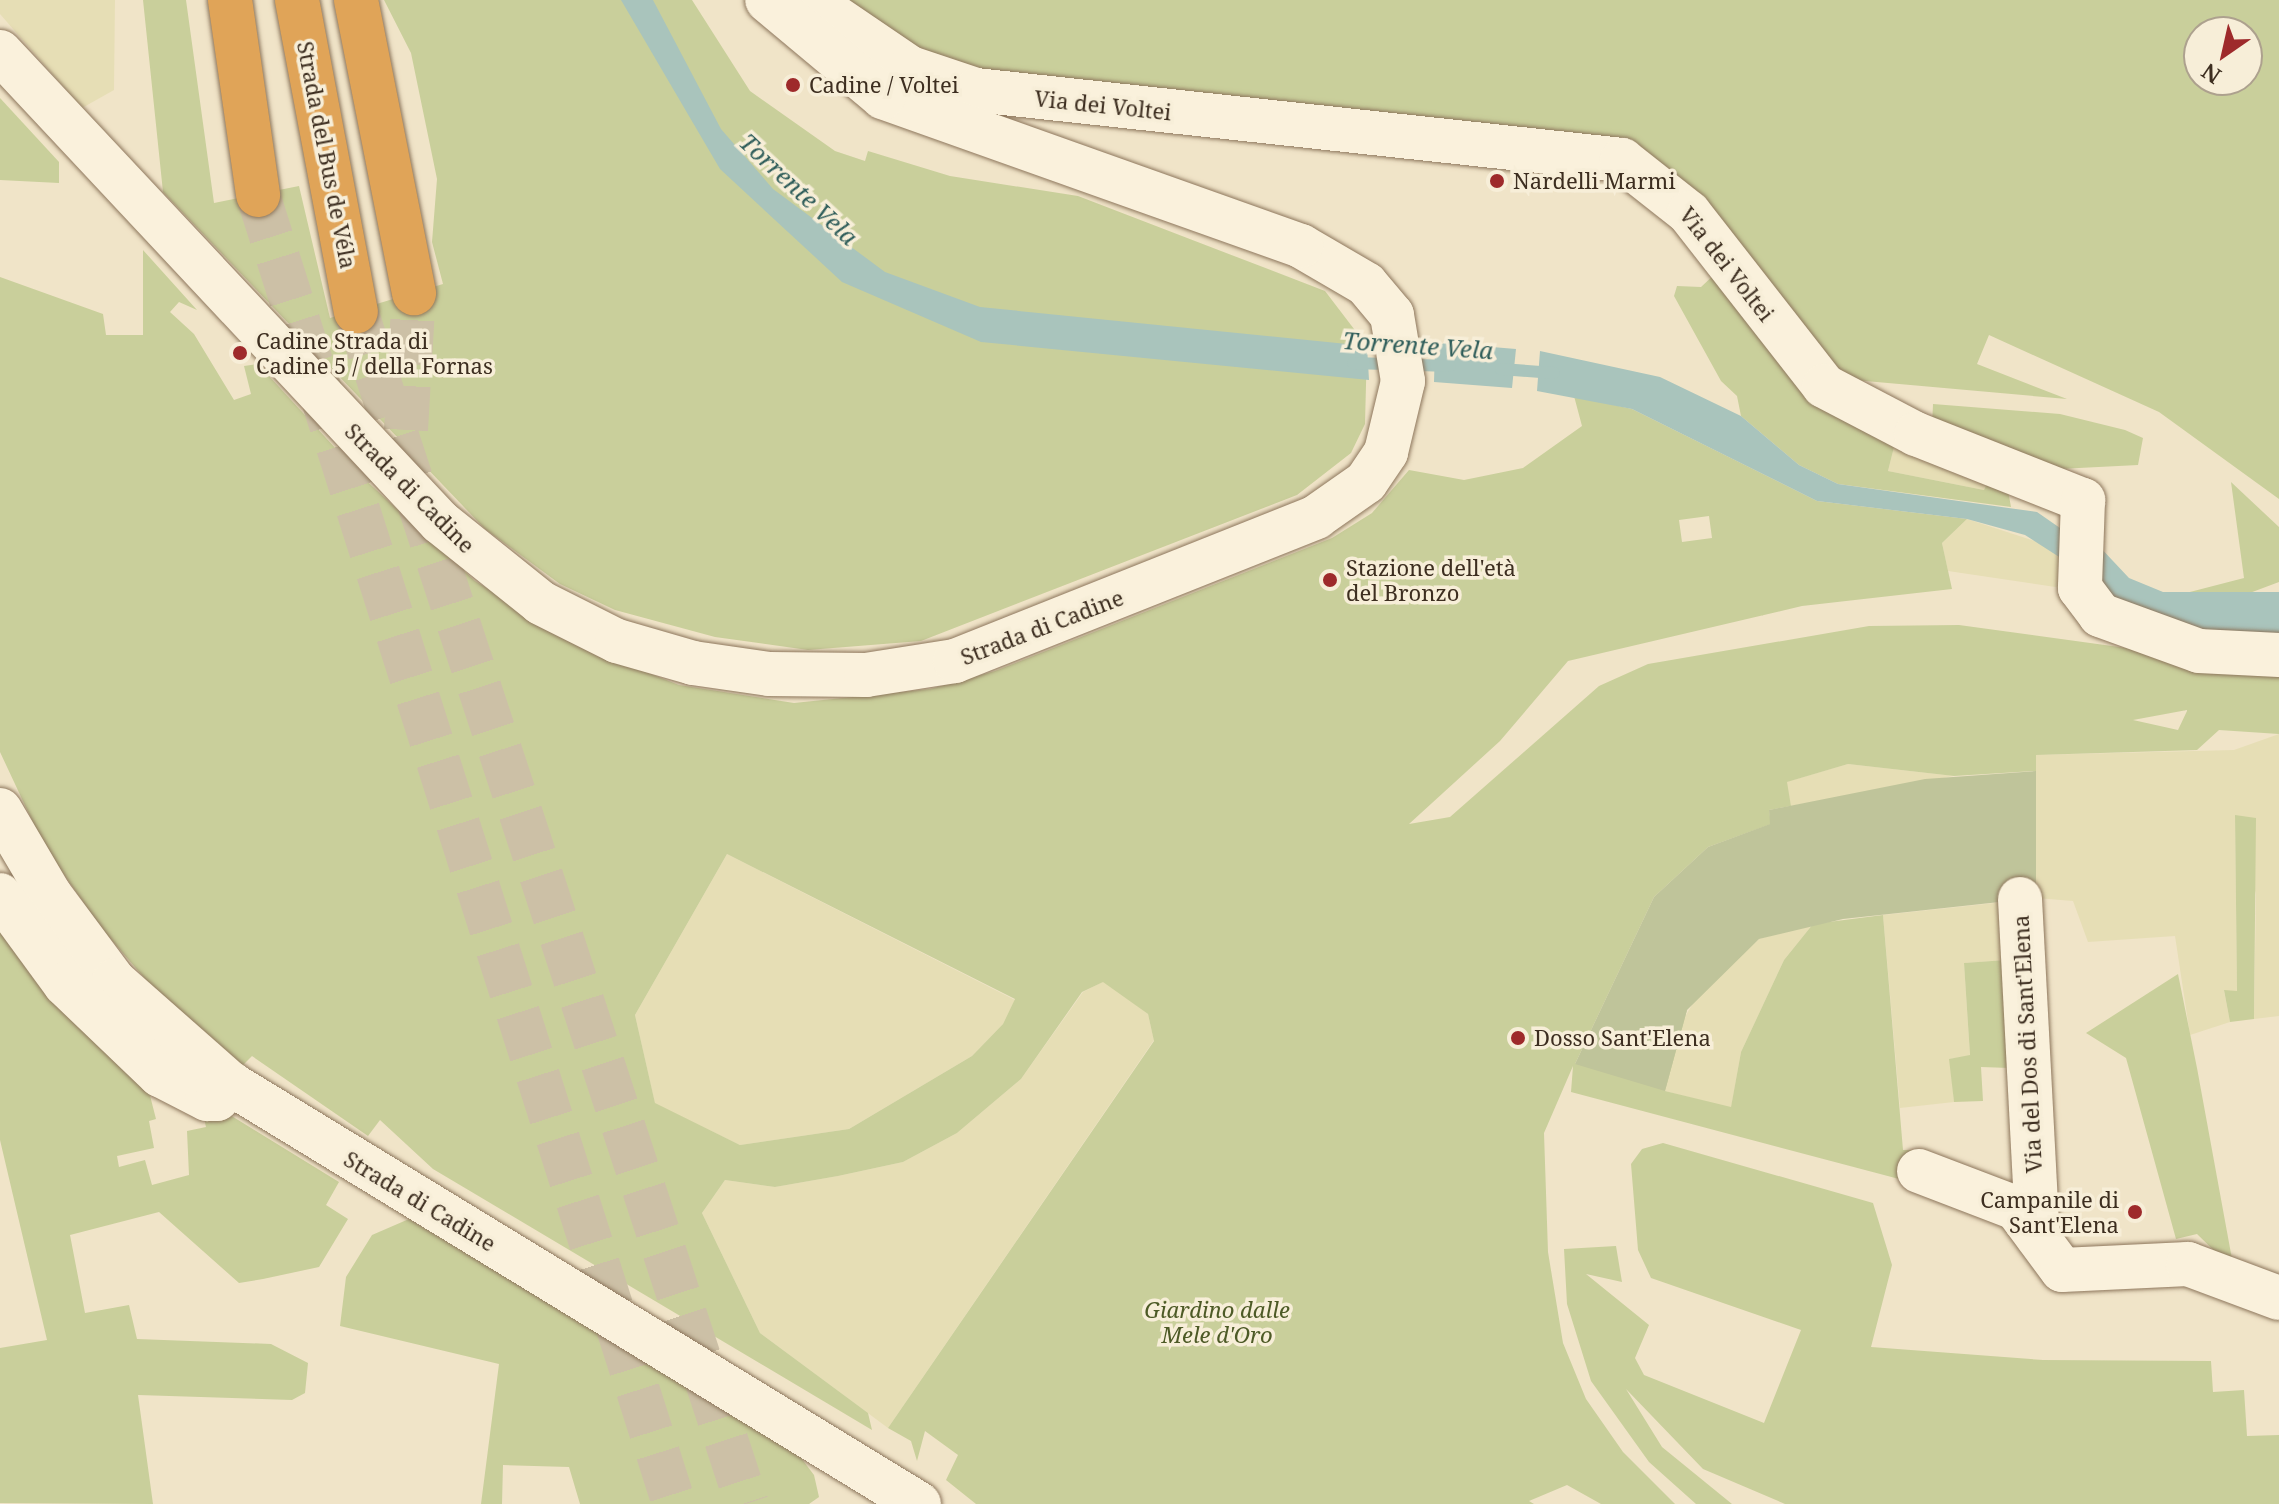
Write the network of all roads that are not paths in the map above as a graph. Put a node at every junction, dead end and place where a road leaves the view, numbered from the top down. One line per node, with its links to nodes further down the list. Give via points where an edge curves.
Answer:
1 (230, 0): 7 (highway)
2 (297, 0): 9 (highway, Strada del Bus de Véla)
3 (356, 0): 8 (highway)
4 (767, 0): 6 (street, Strada di Cadine, via 883,97 1338,263 1381,298 1402,365 1386,452 1366,482 1316,517 955,661 866,675 693,663 617,641 541,603 440,522)
5 (810, 0): 10 (street, Via dei Voltei, via 910,68 976,90 1622,160 1689,213 1824,386 1916,434 2067,488 2087,507 2081,553 2089,606 2111,623 2199,651)
6 (0, 52)
7 (258, 195)
8 (414, 293)
9 (356, 311)
10 (2279, 655)
11 (0, 810): 14 (street, Strada di Cadine, via 50,895 114,981)
12 (0, 895): 14 (street, via 65,984 160,1075 207,1099 217,1099)
13 (2020, 899): 16 (street, Via del Dos di Sant'Elena)
14 (231, 1084): 18 (street, Strada di Cadine)
15 (1919, 1171): 16 (street, via 2016,1208)
16 (2038, 1237): 17 (street, via 2062,1270 2188,1264)
17 (2279, 1298)
18 (919, 1504)

